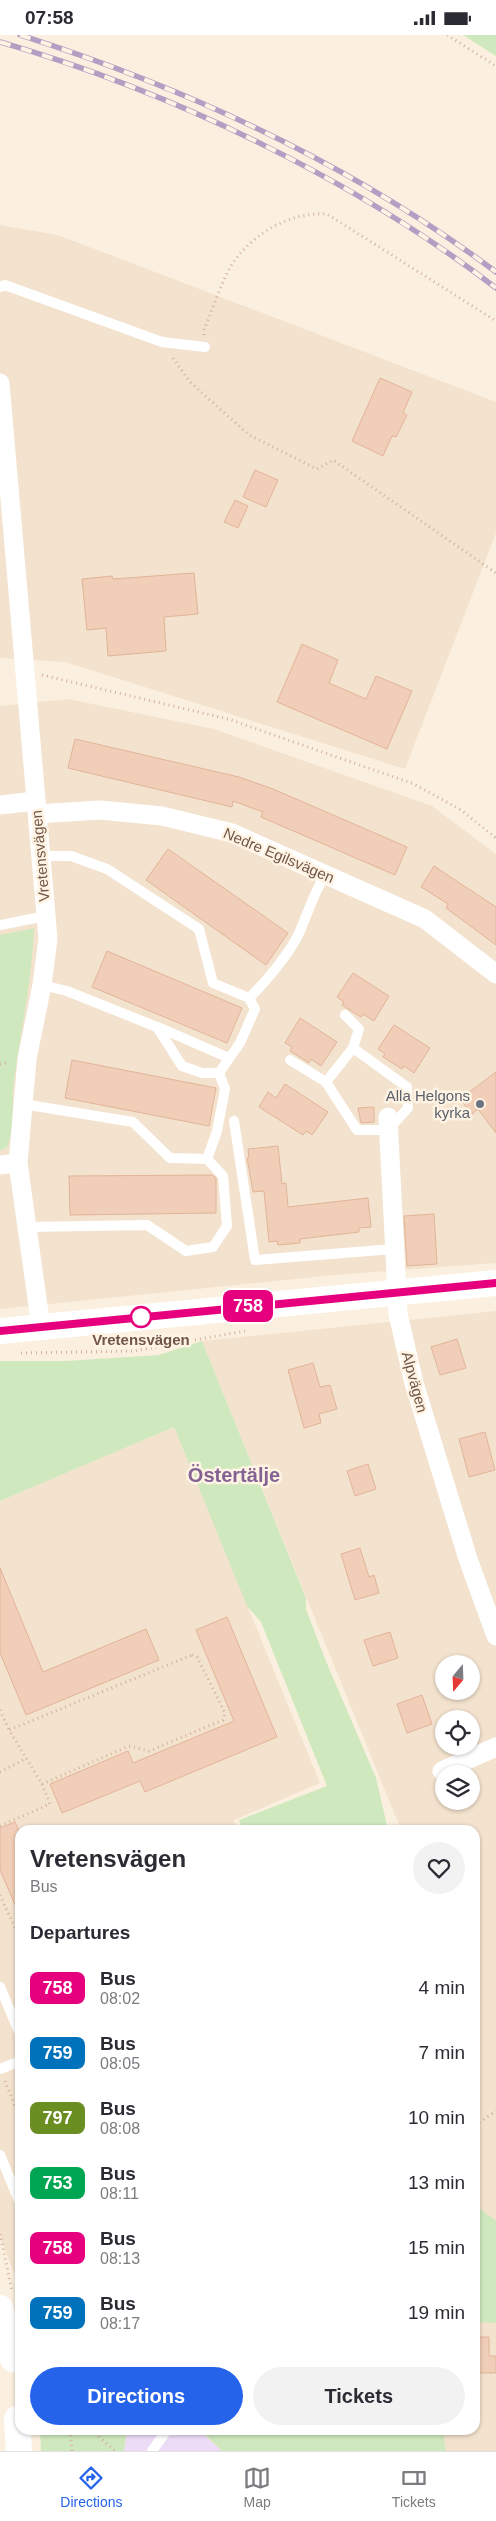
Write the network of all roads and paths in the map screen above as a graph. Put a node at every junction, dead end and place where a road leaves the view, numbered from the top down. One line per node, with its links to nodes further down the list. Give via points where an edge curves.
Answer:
1 (447, 35): 2 (path)
2 (496, 66)
3 (0, 287): 5 (lane, via 5,285)
4 (496, 321): 6 (path, via 327,214 310,213 288,219 256,236 234,261 204,330)
5 (162, 342): 6 (lane); 8 (path, via 190,382 249,435 317,469 333,460)
6 (204, 347)
7 (0, 383): 9 (street, Vretensvägen)
8 (496, 573)
9 (25, 671): 11 (street, Vretensvägen); 12 (path, via 228,719 414,784 462,810)
10 (0, 805): 11 (street, Nedre Egilsvägen)
11 (36, 807): 13 (street, Vretensvägen); 14 (street, Nedre Egilsvägen, via 162,816 232,833)
12 (496, 838)
13 (40, 856): 15 (street, Vretensvägen); 19 (lane, via 71,856 107,869 198,929 213,983)
14 (325, 875): 17 (street, Nedre Egilsvägen, via 425,919); 19 (lane, via 299,933 263,985)
15 (46, 916): 16 (lane); 18 (street, Vretensvägen, via 48,939)
16 (0, 925)
17 (496, 974)
18 (42, 985): 21 (lane, via 67,991); 27 (street, Vretensvägen, via 27,1059)
19 (249, 998): 23 (lane, via 255,1009 240,1043)
20 (345, 1015): 22 (lane, via 359,1029)
21 (157, 1027): 23 (lane); 25 (lane, via 182,1066 202,1073)
22 (353, 1048): 26 (lane); 29 (lane, via 406,1087 408,1108)
23 (229, 1058): 25 (lane)
24 (290, 1060): 26 (lane)
25 (219, 1073): 30 (lane, via 225,1089 217,1131)
26 (326, 1082): 29 (lane, via 357,1130)
27 (23, 1104): 30 (lane, via 133,1122 170,1158); 31 (street, Vretensvägen)
28 (234, 1121): 33 (lane, via 255,1260)
29 (388, 1124): 33 (street, Alpvägen)
30 (207, 1159): 32 (lane, via 223,1176 228,1226 213,1247 186,1251 147,1225)
31 (9, 1164): 32 (street, Vretensvägen)
32 (28, 1227): 36 (street, Vretensvägen)
33 (394, 1249): 35 (street, Alpvägen)
34 (496, 1283): 35 (street)
35 (397, 1291): 36 (street); 40 (street, Alpvägen, via 398,1313 414,1383 468,1559)
36 (41, 1327): 38 (street)
37 (253, 1330): 39 (path, via 134,1351)
38 (0, 1331)
39 (15, 1353)
40 (496, 1636)
41 (0, 1711): 42 (path)
42 (9, 1730): 45 (path, via 26,1760); 46 (path); 46 (path, via 192,1655 197,1657 225,1713 222,1720 149,1751 129,1745)
43 (496, 1747): 44 (street)
44 (456, 1765)
45 (0, 1772)
46 (42, 1784): 47 (path, via 50,1804)
47 (0, 1826)
48 (0, 1895): 49 (path)
49 (15, 1928)
50 (0, 1987): 51 (lane)
51 (15, 2022)
52 (15, 2063): 53 (lane)
53 (0, 2069): 54 (path)
54 (15, 2106)
55 (496, 2111): 56 (path)
56 (480, 2122)
57 (0, 2155): 58 (lane)
58 (15, 2191)
59 (0, 2234): 60 (path)
60 (7, 2302): 61 (street)
61 (11, 2360)
62 (12, 2419): 63 (street)
63 (15, 2433)
64 (16, 2435): 68 (street)
65 (70, 2435): 69 (path)
66 (97, 2435): 70 (path)
67 (163, 2435): 71 (lane)
68 (19, 2451)
69 (72, 2451)
70 (116, 2451)
71 (152, 2451)

